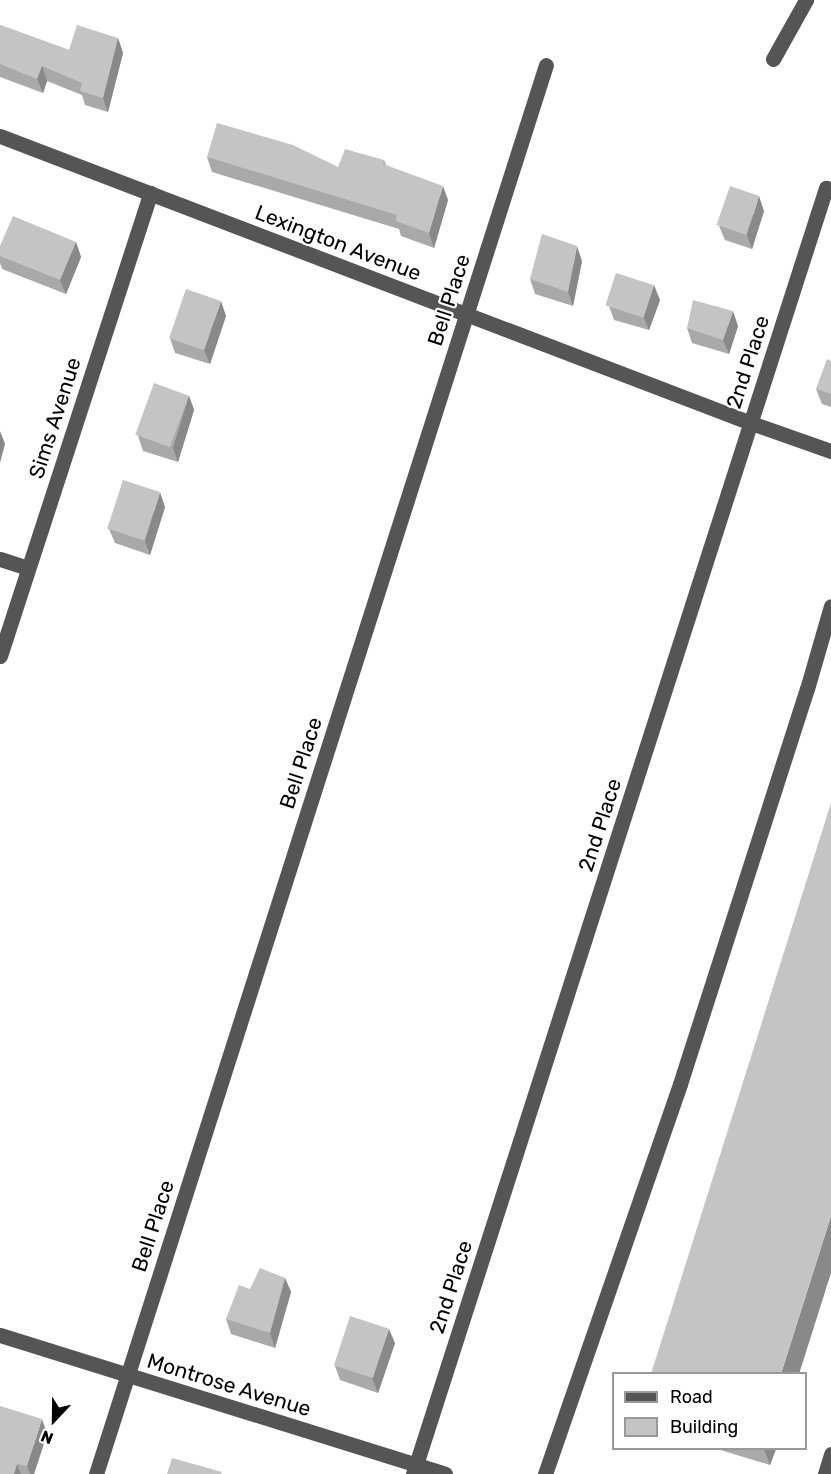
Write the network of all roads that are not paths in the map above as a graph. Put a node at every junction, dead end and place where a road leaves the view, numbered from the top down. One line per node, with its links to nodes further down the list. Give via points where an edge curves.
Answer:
1 (806, 0): 2 (street)
2 (773, 59)
3 (546, 65): 7 (street, Bell Place)
4 (0, 136): 6 (street, Lexington Avenue)
5 (826, 188): 8 (street, 2nd Place)
6 (150, 193): 7 (street, Lexington Avenue); 11 (street, Sims Avenue)
7 (466, 314): 8 (street, Lexington Avenue); 15 (street, Bell Place)
8 (751, 423): 9 (street, Lexington Avenue); 17 (street, 2nd Place)
9 (831, 451)
10 (0, 559): 11 (street)
11 (28, 568): 13 (street, Sims Avenue)
12 (831, 606): 20 (street, via 680,1084)
13 (0, 656)
14 (0, 1335): 15 (street, Montrose Avenue)
15 (127, 1375): 17 (street, Montrose Avenue); 18 (street, Bell Place)
16 (831, 1454): 21 (street)
17 (414, 1470): 19 (street, Montrose Avenue)
18 (96, 1474)
19 (445, 1474)
20 (545, 1474)
21 (825, 1474)

